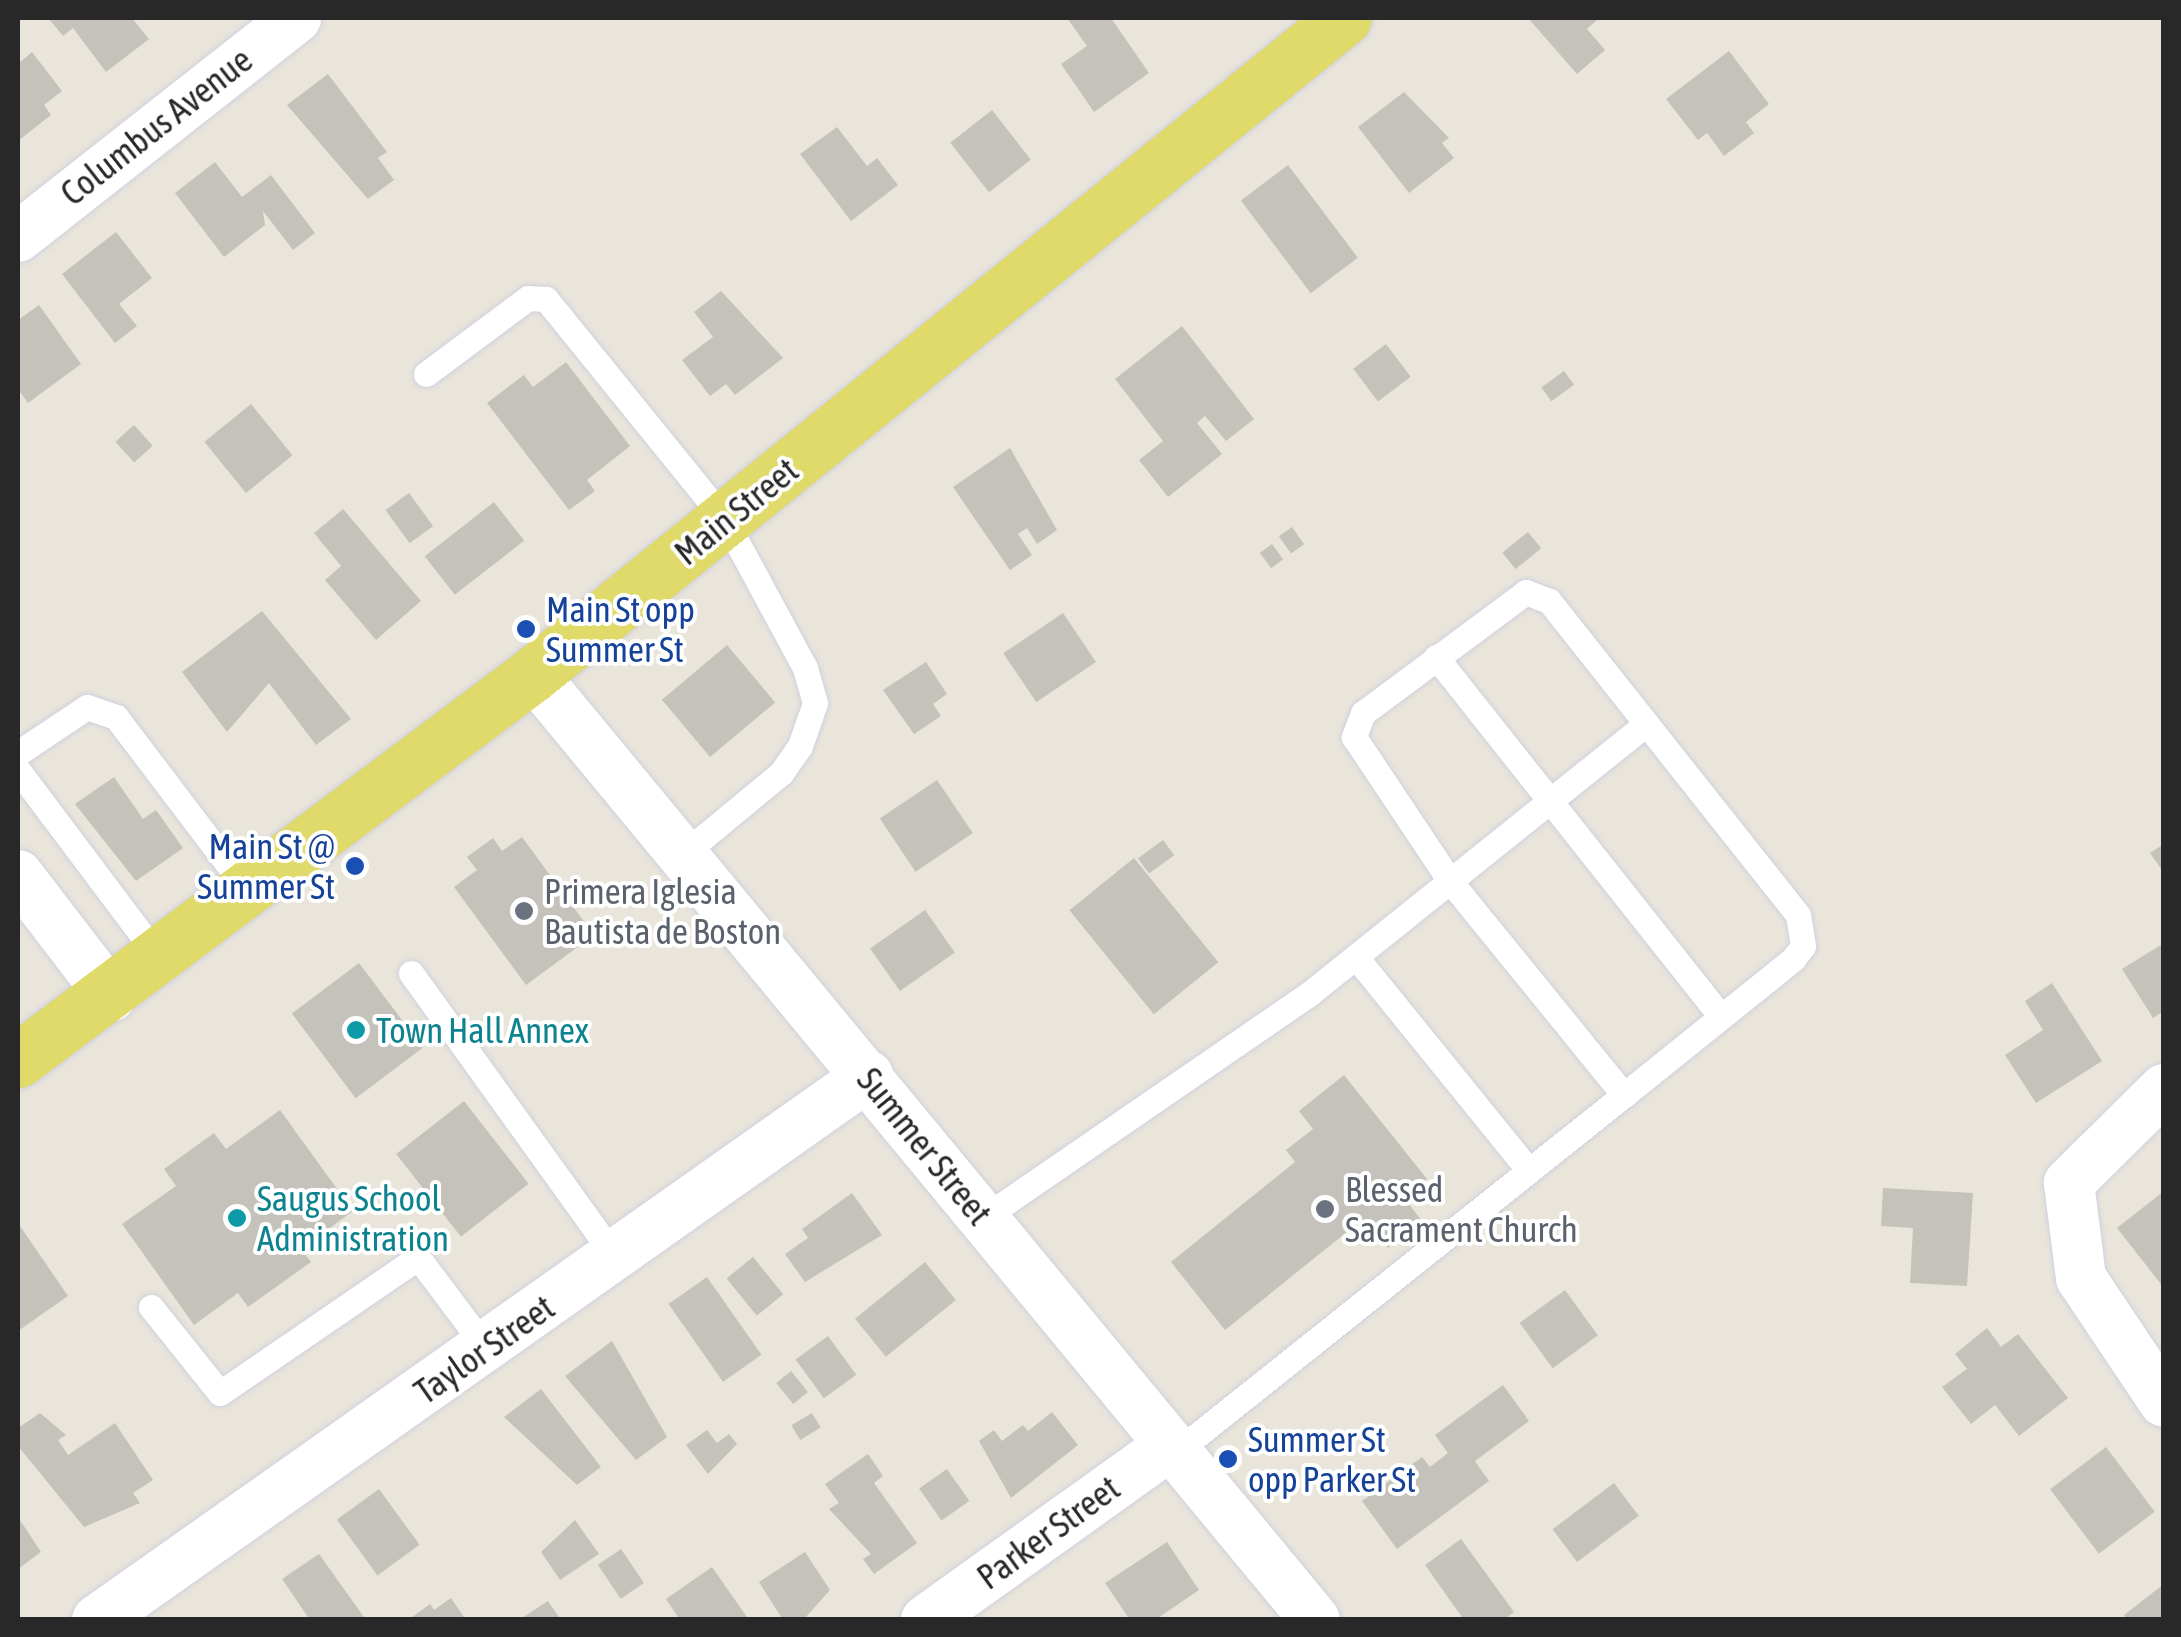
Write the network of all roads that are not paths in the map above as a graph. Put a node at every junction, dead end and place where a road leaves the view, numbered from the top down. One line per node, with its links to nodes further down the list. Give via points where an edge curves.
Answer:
1 (296, 18): 3 (street, Columbus Avenue)
2 (1344, 18): 5 (main road, Main Street)
3 (18, 237)
4 (426, 374): 5 (lane, via 528,298 546,299)
5 (725, 520): 7 (main road, Main Street); 12 (lane, via 815,703 781,773)
6 (1436, 657): 8 (lane, via 1520,593 1539,593); 11 (lane); 14 (lane, via 1363,713 1354,736)
7 (533, 674): 12 (street, Summer Street); 15 (main road, Main Street)
8 (1646, 724): 11 (lane); 20 (lane, via 1805,930 1799,954)
9 (18, 753): 15 (lane, via 87,707 116,717)
10 (18, 770): 17 (lane)
11 (1550, 801): 14 (lane); 20 (lane)
12 (683, 854): 22 (street, Summer Street)
13 (18, 876): 19 (street)
14 (1450, 881): 16 (lane); 24 (lane)
15 (249, 892): 17 (main road, Main Street)
16 (1356, 957): 25 (lane); 26 (lane)
17 (160, 959): 19 (main road, Main Street)
18 (411, 973): 27 (lane)
19 (111, 996): 21 (main road, Main Street)
20 (1722, 1016): 24 (lane)
21 (18, 1060)
22 (868, 1076): 26 (street, Summer Street); 27 (street, Taylor Street)
23 (2164, 1088): 30 (street, via 2069,1183 2080,1278)
24 (1624, 1095): 25 (lane)
25 (1528, 1171): 31 (lane)
26 (984, 1218): 31 (street, Summer Street)
27 (615, 1257): 29 (street, Taylor Street)
28 (151, 1307): 29 (lane, via 220,1393 411,1262 423,1264)
29 (486, 1348): 32 (street, Taylor Street)
30 (2164, 1402)
31 (1173, 1448): 33 (street, Parker Street); 34 (street, Summer Street)
32 (97, 1620)
33 (926, 1620)
34 (1315, 1620)

